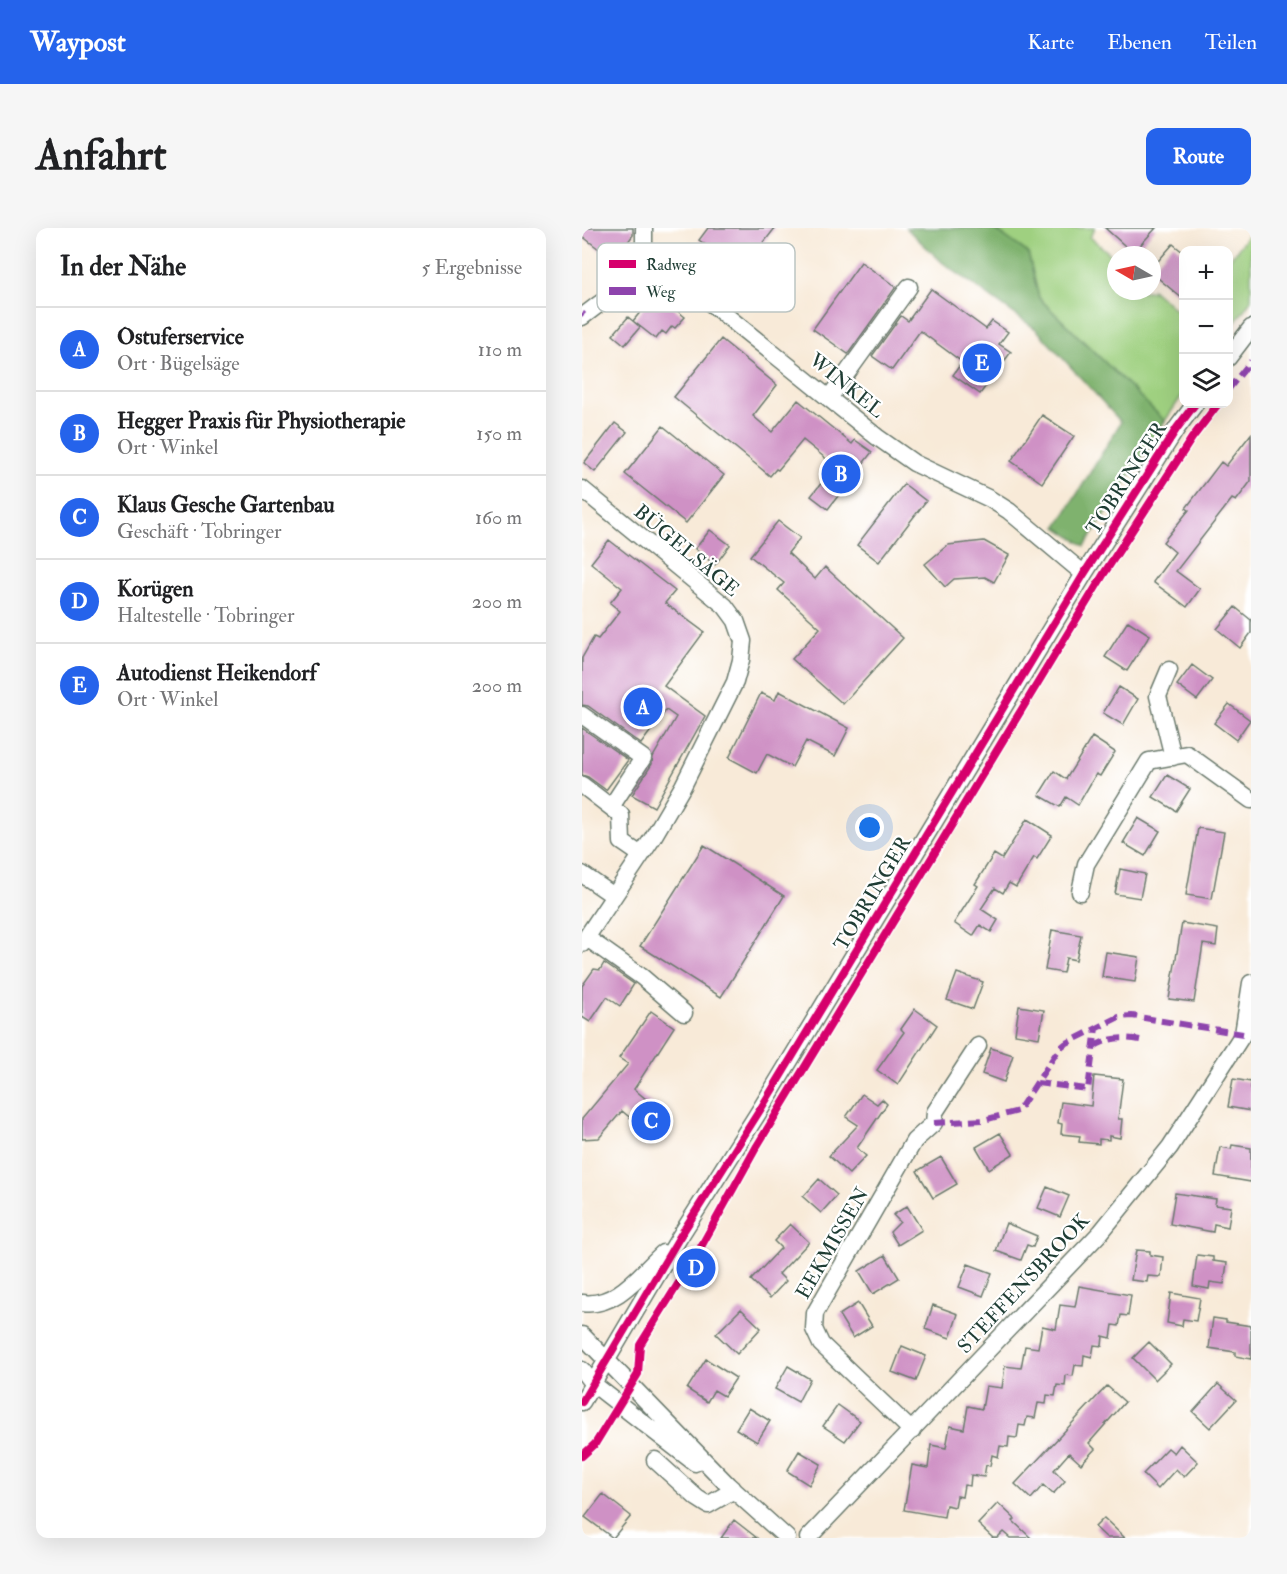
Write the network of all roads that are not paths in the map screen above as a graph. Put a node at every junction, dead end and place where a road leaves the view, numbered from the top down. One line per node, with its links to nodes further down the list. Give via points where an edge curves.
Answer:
1 (909, 287): 7 (street)
2 (597, 307): 4 (street)
3 (722, 312): 7 (street, WINKEL)
4 (582, 317)
5 (1251, 328): 6 (street)
6 (1231, 354)
7 (829, 398): 10 (street, WINKEL, via 914,463 990,498)
8 (1192, 408): 10 (street, TOBRINGER)
9 (582, 489): 17 (street, BÜGELSÄGE, via 725,606 743,641 735,682 682,786)
10 (1084, 574): 26 (street, TOBRINGER)
11 (1169, 670): 13 (street, via 1158,696)
12 (582, 715): 16 (street, via 643,758)
13 (1173, 757): 15 (street, via 1187,754); 19 (street, via 1149,761 1086,864)
14 (582, 785): 16 (street)
15 (1251, 800)
16 (611, 807): 17 (street, via 621,815 622,842)
17 (641, 855): 20 (street, BÜGELSÄGE)
18 (582, 874): 20 (street)
19 (1080, 892)
20 (614, 896): 21 (street, BÜGELSÄGE)
21 (584, 941): 23 (street, via 642,977)
22 (1251, 983): 24 (street, STEFFENSBROOK)
23 (684, 1013)
24 (1247, 1035): 32 (street, STEFFENSBROOK, via 1170,1147 1101,1232)
25 (978, 1046): 32 (street, EEKMISSEN, via 935,1112 934,1123 914,1141 814,1313 814,1329 821,1344)
26 (679, 1238): 27 (street, via 620,1295 592,1305); 29 (street, TOBRINGER)
27 (582, 1303)
28 (582, 1335): 29 (street)
29 (606, 1360): 30 (street, TOBRINGER); 34 (street)
30 (587, 1376): 31 (street, TOBRINGER); 34 (street)
31 (582, 1402)
32 (912, 1431): 36 (street, STEFFENSBROOK)
33 (655, 1460): 34 (street, via 708,1505)
34 (731, 1488): 35 (street)
35 (787, 1538)
36 (808, 1538)

